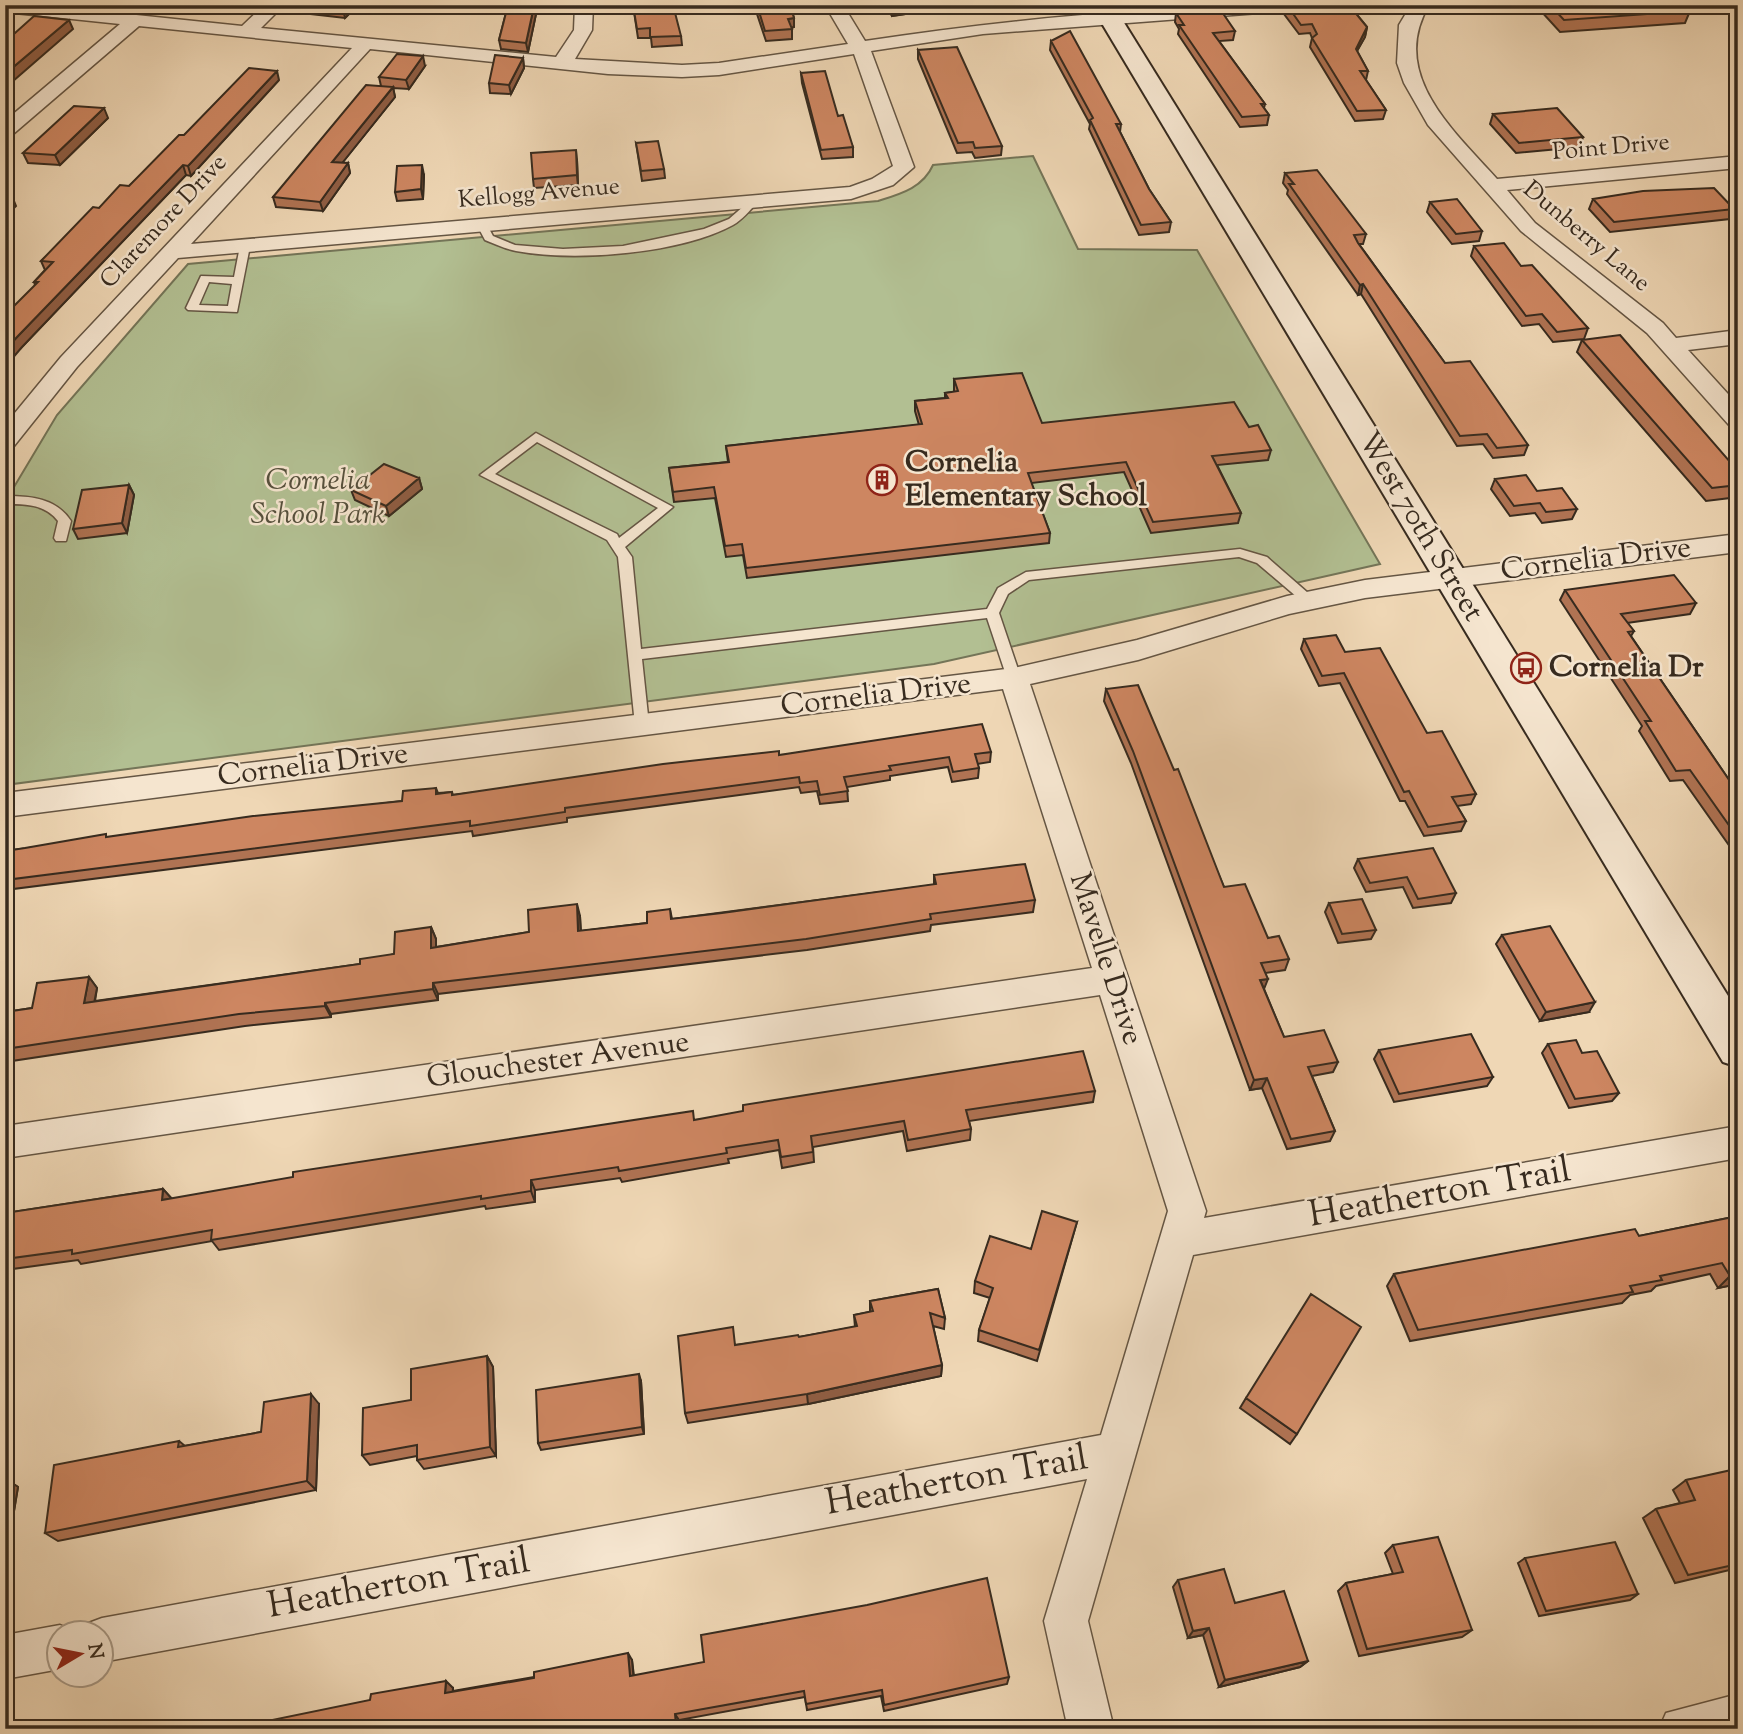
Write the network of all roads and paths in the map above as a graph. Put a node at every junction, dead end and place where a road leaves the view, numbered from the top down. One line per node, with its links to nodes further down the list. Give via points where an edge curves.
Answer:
1 (275, 5): 9 (street)
2 (584, 5): 12 (street, via 585,30)
3 (834, 5): 11 (street)
4 (1297, 5): 7 (street)
5 (1420, 5): 15 (street, Dunberry Lane, via 1408,25 1405,44 1413,83 1435,121)
6 (16, 7): 8 (street)
7 (1107, 12): 11 (street); 29 (street, West 70th Street)
8 (135, 20): 9 (street); 13 (street)
9 (247, 31): 10 (street)
10 (366, 43): 12 (street); 19 (street, Claremore Drive)
11 (861, 47): 12 (street, via 682,71); 16 (street, Kellogg Avenue, via 904,167 891,179 850,192)
12 (561, 63)
13 (5, 131)
14 (1738, 162): 15 (street, Point Drive)
15 (1489, 186): 22 (street, Dunberry Lane, via 1528,227)
16 (753, 201): 17 (street, Kellogg Avenue); 17 (lane, via 730,222 696,235 603,251 514,248 489,238)
17 (482, 225): 18 (street, Kellogg Avenue)
18 (245, 246): 19 (street, Kellogg Avenue); 20 (lane)
19 (171, 252): 24 (street, Claremore Drive, via 69,362)
20 (238, 281)
21 (1738, 337): 22 (street)
22 (1672, 345): 23 (street, Dunberry Lane)
23 (1738, 420)
24 (5, 441)
25 (5, 500): 26 (lane, via 31,500 58,509 65,521)
26 (61, 538)
27 (1738, 542): 29 (street, Cornelia Drive)
28 (620, 545): 28 (lane, via 612,537 486,475 536,436 667,507); 32 (lane)
29 (1452, 579): 30 (street, Cornelia Drive); 37 (street, West 70th Street)
30 (1310, 600): 31 (lane, via 1262,559 1240,553 1026,576 1003,590); 33 (street, Cornelia Drive, via 1138,650)
31 (992, 613): 32 (lane); 33 (lane)
32 (635, 655): 34 (lane)
33 (1014, 678): 34 (street, Cornelia Drive); 36 (street, Mavelle Drive)
34 (642, 725): 35 (street, Cornelia Drive)
35 (5, 805)
36 (1111, 979): 38 (street, Glouchester Avenue); 40 (street, Mavelle Drive, via 1187,1210)
37 (1738, 1049)
38 (5, 1142)
39 (1738, 1142): 40 (street, Heatherton Trail)
40 (1176, 1240): 41 (street, Heatherton Trail)
41 (1115, 1453): 42 (street, Heatherton Trail); 46 (street, via 1066,1621)
42 (116, 1637)
43 (46, 1650): 44 (street)
44 (5, 1657)
45 (1738, 1717): 47 (street)
46 (1091, 1729)
47 (1682, 1729)

